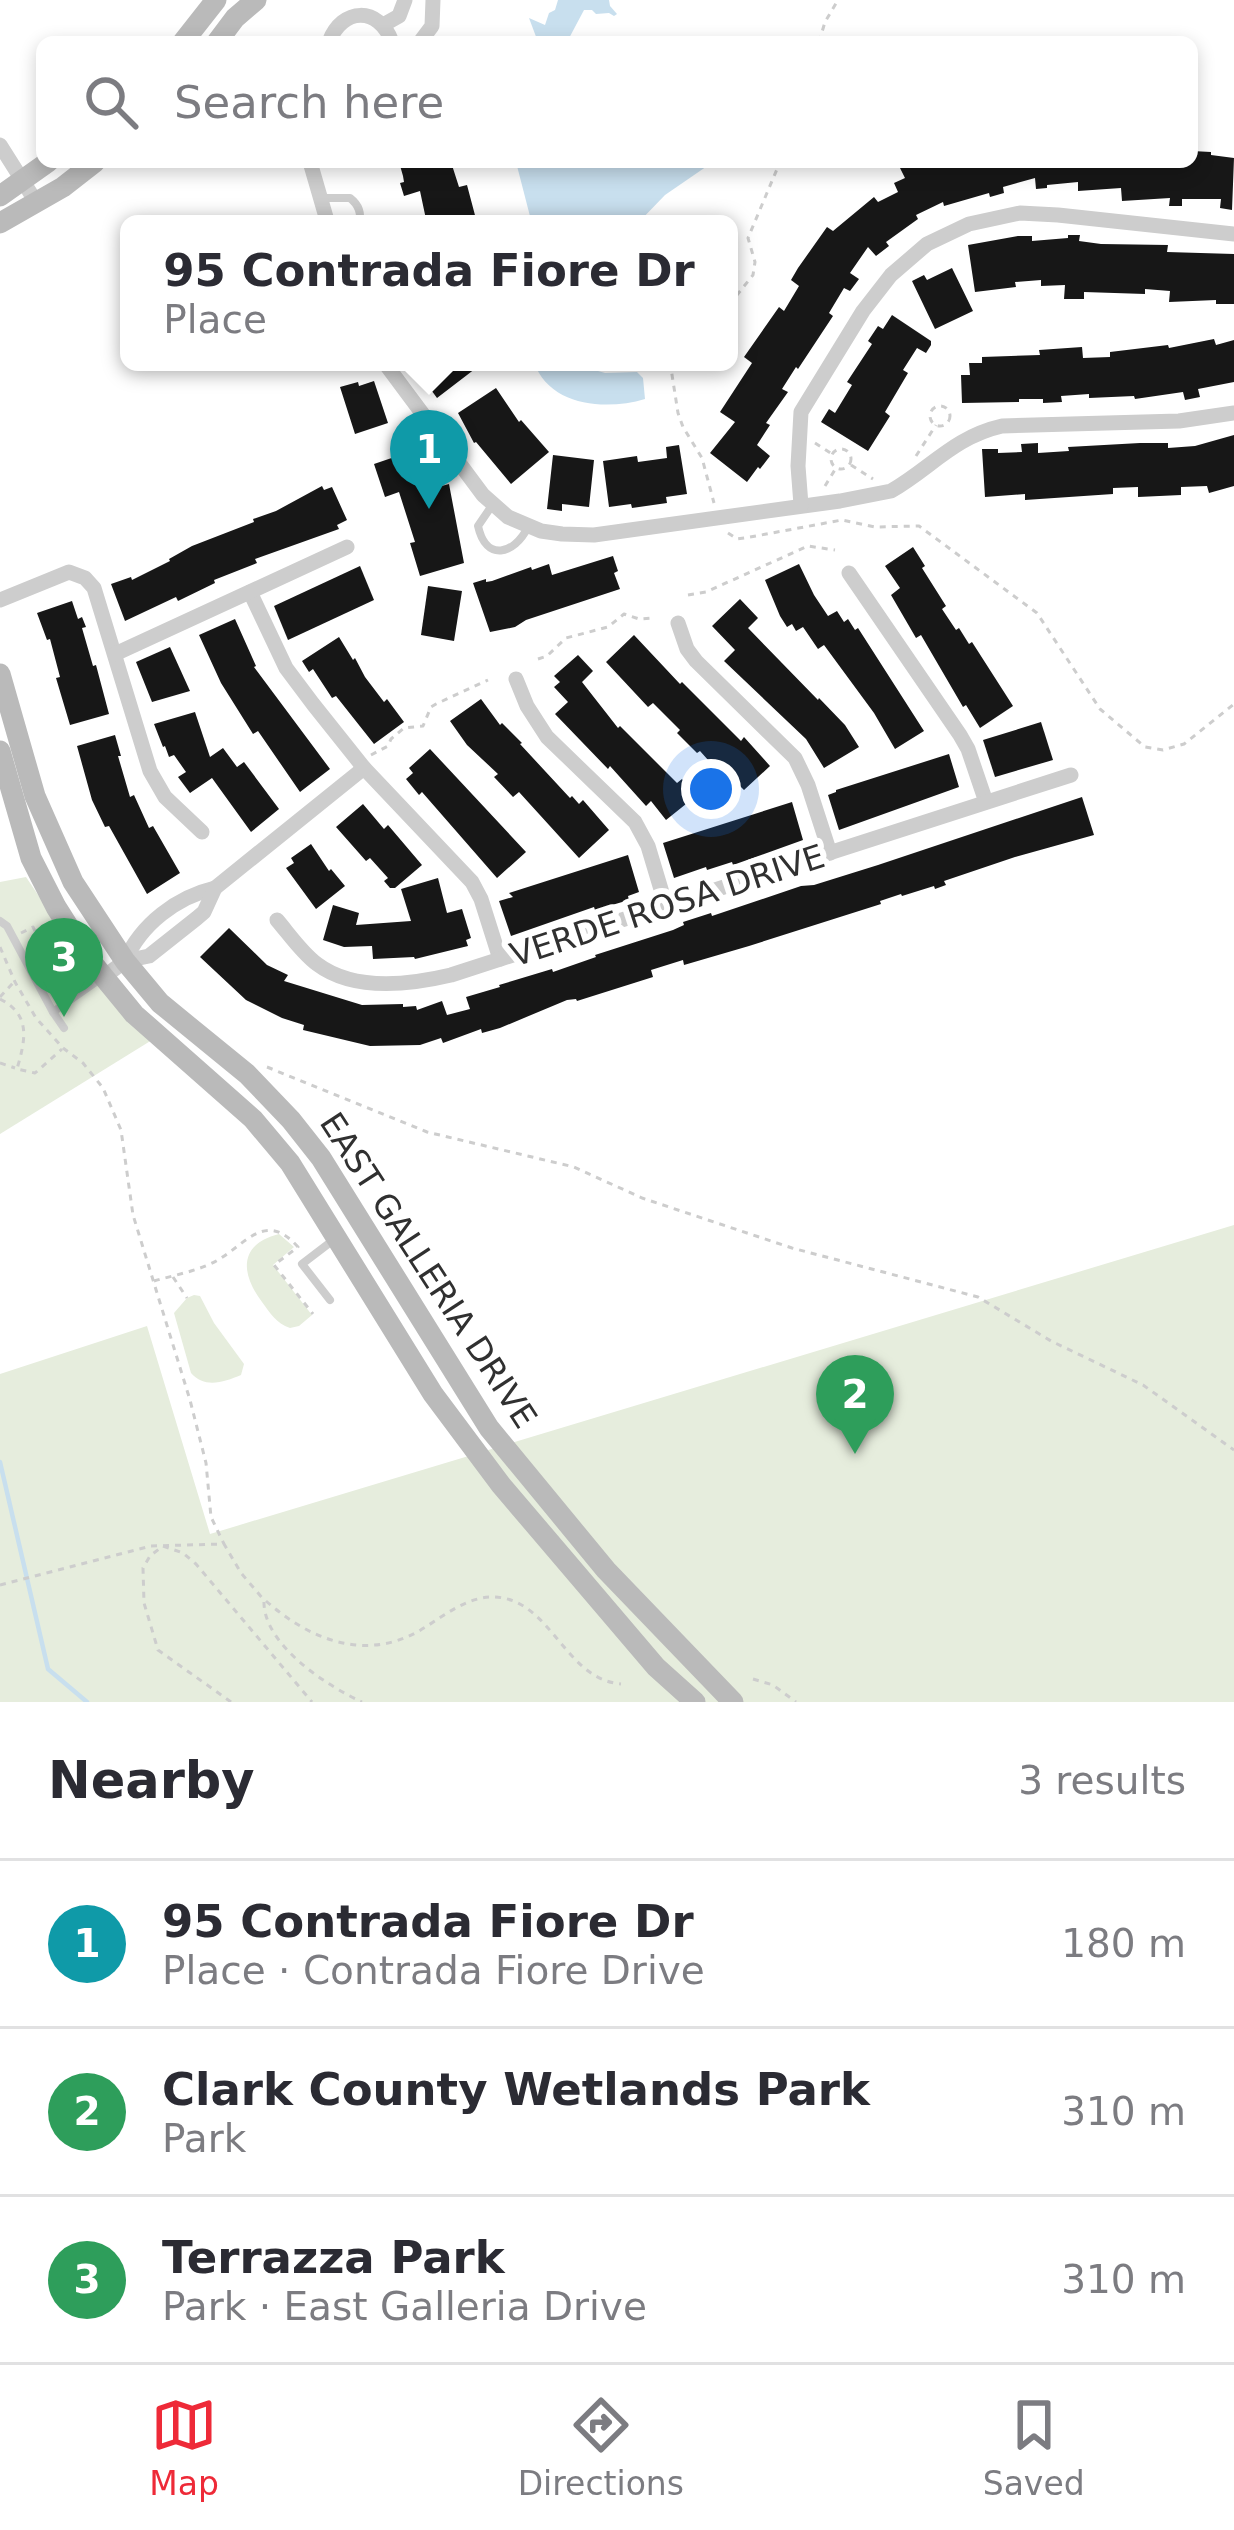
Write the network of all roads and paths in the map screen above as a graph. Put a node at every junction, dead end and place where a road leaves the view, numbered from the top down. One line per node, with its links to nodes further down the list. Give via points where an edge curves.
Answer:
1 (216, 0): 7 (main road)
2 (256, 0): 8 (main road)
3 (405, 0): 6 (street, via 399,16)
4 (433, 0): 11 (street)
5 (838, 0): 12 (path)
6 (383, 25): 9 (street, via 352,17); 10 (street)
7 (188, 36)
8 (222, 36)
9 (331, 36)
10 (389, 36)
11 (425, 36)
12 (821, 36)
13 (0, 146): 18 (street)
14 (39, 168): 18 (main road)
15 (86, 168): 21 (main road)
16 (312, 168): 20 (street)
17 (777, 168): 26 (path, via 748,238 753,274)
18 (22, 180): 19 (main road); 21 (street)
19 (0, 196)
20 (320, 199): 22 (street); 23 (lane, via 350,197)
21 (37, 202): 24 (main road)
22 (325, 215)
23 (361, 215)
24 (0, 223)
25 (1234, 234): 41 (street, via 1020,214 969,224 927,244 863,311 801,412)
26 (738, 293)
27 (391, 371): 40 (street)
28 (672, 371): 42 (path, via 680,421 702,458)
29 (1234, 413): 41 (street, via 1001,426 950,446 891,490)
30 (948, 422): 31 (path); 31 (path, via 949,412 938,406 930,416); 32 (path)
31 (936, 424): 37 (path)
32 (959, 428)
33 (814, 442): 34 (path)
34 (832, 454): 35 (path, via 845,450); 36 (path)
35 (849, 464): 36 (path); 38 (path)
36 (836, 468): 39 (path)
37 (908, 468)
38 (878, 482)
39 (825, 486)
40 (493, 504): 43 (street); 43 (lane, via 478,526 488,547 511,549)
41 (801, 505): 42 (street)
42 (718, 518): 43 (street, via 595,535); 57 (path, via 737,538 842,520 919,526 1037,613 1100,709 1145,747 1184,744)
43 (529, 526)
44 (347, 547): 47 (street)
45 (835, 550): 48 (path, via 808,546)
46 (849, 573): 61 (street, via 960,735)
47 (250, 592): 52 (street); 59 (street, via 286,668)
48 (688, 595)
49 (0, 600): 52 (street, via 79,574 94,588)
50 (652, 619): 53 (path, via 624,614)
51 (678, 623): 65 (street, via 696,661 795,758)
52 (115, 653): 64 (street, via 150,771)
53 (538, 659)
54 (516, 679): 66 (street, via 547,737 635,822)
55 (488, 680): 59 (path, via 431,707 423,726 404,728)
56 (1, 683): 62 (main road, EAST GALLERIA DRIVE)
57 (1234, 704)
58 (0, 752): 63 (main road, EAST GALLERIA DRIVE)
59 (367, 762): 71 (street, via 472,882); 72 (street, via 215,888 182,899 135,938)
60 (1071, 775): 61 (street, VERDE ROSA DRIVE)
61 (986, 802): 65 (street, VERDE ROSA DRIVE)
62 (44, 816): 63 (main road); 72 (main road, EAST GALLERIA DRIVE, via 73,882)
63 (15, 825): 73 (main road, EAST GALLERIA DRIVE, via 56,907)
64 (202, 832)
65 (830, 853): 66 (street, VERDE ROSA DRIVE)
66 (666, 905): 71 (street, VERDE ROSA DRIVE)
67 (277, 920): 71 (street, VERDE ROSA DRIVE, via 316,964 367,982 423,982)
68 (0, 921): 77 (lane)
69 (20, 933): 75 (path, via 33,928)
70 (0, 947): 74 (path)
71 (500, 959)
72 (125, 961): 73 (street); 83 (main road, EAST GALLERIA DRIVE, via 160,1003 291,1120)
73 (104, 976): 77 (lane); 84 (main road, EAST GALLERIA DRIVE, via 253,1119)
74 (15, 982): 76 (path); 79 (path)
75 (62, 985)
76 (0, 998): 82 (path, via 22,1024)
77 (53, 1012): 78 (lane)
78 (64, 1028)
79 (62, 1048): 82 (path, via 35,1073); 88 (path, via 103,1088 122,1130)
80 (0, 1063): 82 (path)
81 (256, 1064): 92 (path, via 428,1132 574,1166 642,1198 792,1248 978,1298 1143,1385)
82 (17, 1069)
83 (361, 1222): 84 (main road); 103 (main road, EAST GALLERIA DRIVE, via 489,1428 606,1570)
84 (337, 1237): 85 (lane); 102 (main road, EAST GALLERIA DRIVE, via 501,1485)
85 (302, 1264): 86 (path, via 290,1260); 90 (lane)
86 (278, 1269): 87 (path, via 298,1247 271,1228); 91 (path)
87 (172, 1276): 88 (path); 89 (path)
88 (152, 1281): 93 (path)
89 (187, 1298)
90 (330, 1300)
91 (313, 1314)
92 (1234, 1450)
93 (224, 1544): 94 (path); 96 (path)
94 (164, 1546): 95 (path); 99 (path, via 143,1568 158,1650); 100 (path, via 196,1564)
95 (0, 1585)
96 (264, 1600): 98 (path, via 327,1640 377,1644 415,1634 475,1599 507,1599 536,1615 595,1677); 101 (path, via 267,1620 300,1662)
97 (753, 1679): 104 (path)
98 (621, 1684)
99 (231, 1702)
100 (312, 1702)
101 (362, 1702)
102 (695, 1702)
103 (733, 1702)
104 (796, 1702)

